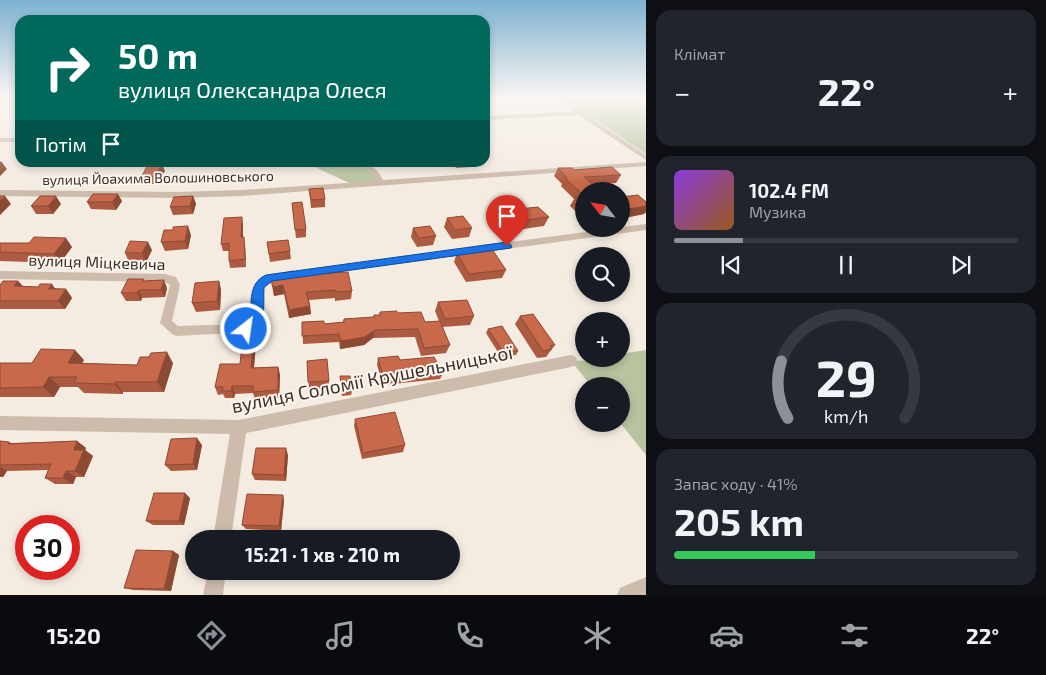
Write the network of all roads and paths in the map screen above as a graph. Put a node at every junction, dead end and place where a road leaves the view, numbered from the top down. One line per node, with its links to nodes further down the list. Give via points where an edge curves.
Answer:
1 (599, 127): 4 (street)
2 (0, 140): 3 (street)
3 (15, 140)
4 (646, 158)
5 (646, 164): 7 (street, вулиця Йоахима Волошиновського)
6 (367, 167): 7 (street, via 376,173)
7 (381, 184): 8 (street, вулиця Йоахима Волошиновського, via 208,194)
8 (0, 193)
9 (646, 227): 10 (street, вулиця Міцкевича, via 270,278 258,287 256,320 246,329 176,331 171,328 166,323 175,285 165,278)
10 (0, 275)
11 (571, 361): 13 (street, вулиця Соломії Крушельницької)
12 (0, 423): 13 (street, вулиця Соломії Крушельницької)
13 (239, 427): 14 (street)
14 (223, 530)
15 (216, 580): 17 (street)
16 (646, 587): 18 (street)
17 (213, 595)
18 (627, 595)

